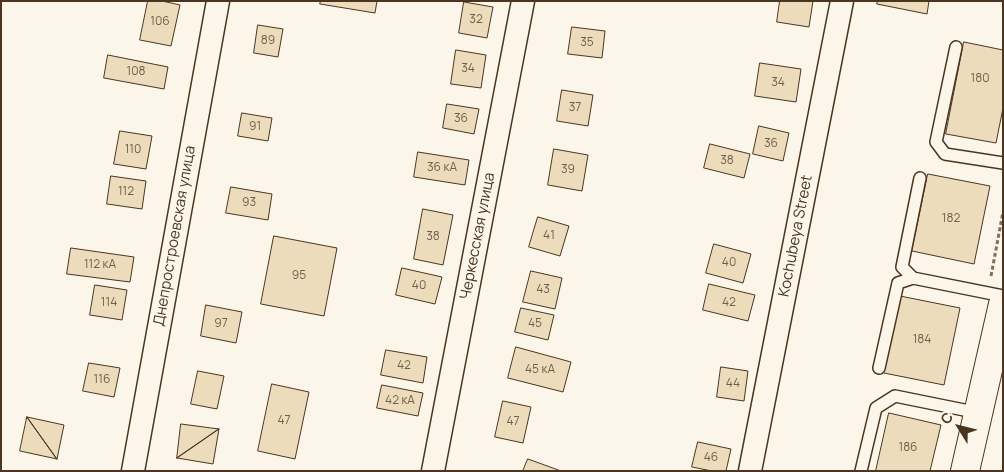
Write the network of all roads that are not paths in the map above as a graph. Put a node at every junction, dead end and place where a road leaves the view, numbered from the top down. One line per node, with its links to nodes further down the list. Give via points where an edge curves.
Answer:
1 (218, 1): 12 (street, Днепростроевская улица)
2 (523, 1): 13 (street, Черкесская улица)
3 (842, 1): 14 (street, Kochubeya Street)
4 (956, 47): 5 (lane, via 936,142 945,154)
5 (1003, 163)
6 (920, 178): 7 (lane, via 902,267)
7 (912, 278): 8 (lane); 10 (lane, via 898,283)
8 (1003, 296)
9 (1003, 304): 11 (main road)
10 (879, 368)
11 (979, 413): 15 (lane, via 895,396 876,408); 16 (main road)
12 (133, 471)
13 (433, 471)
14 (750, 471)
15 (860, 471)
16 (964, 471)

